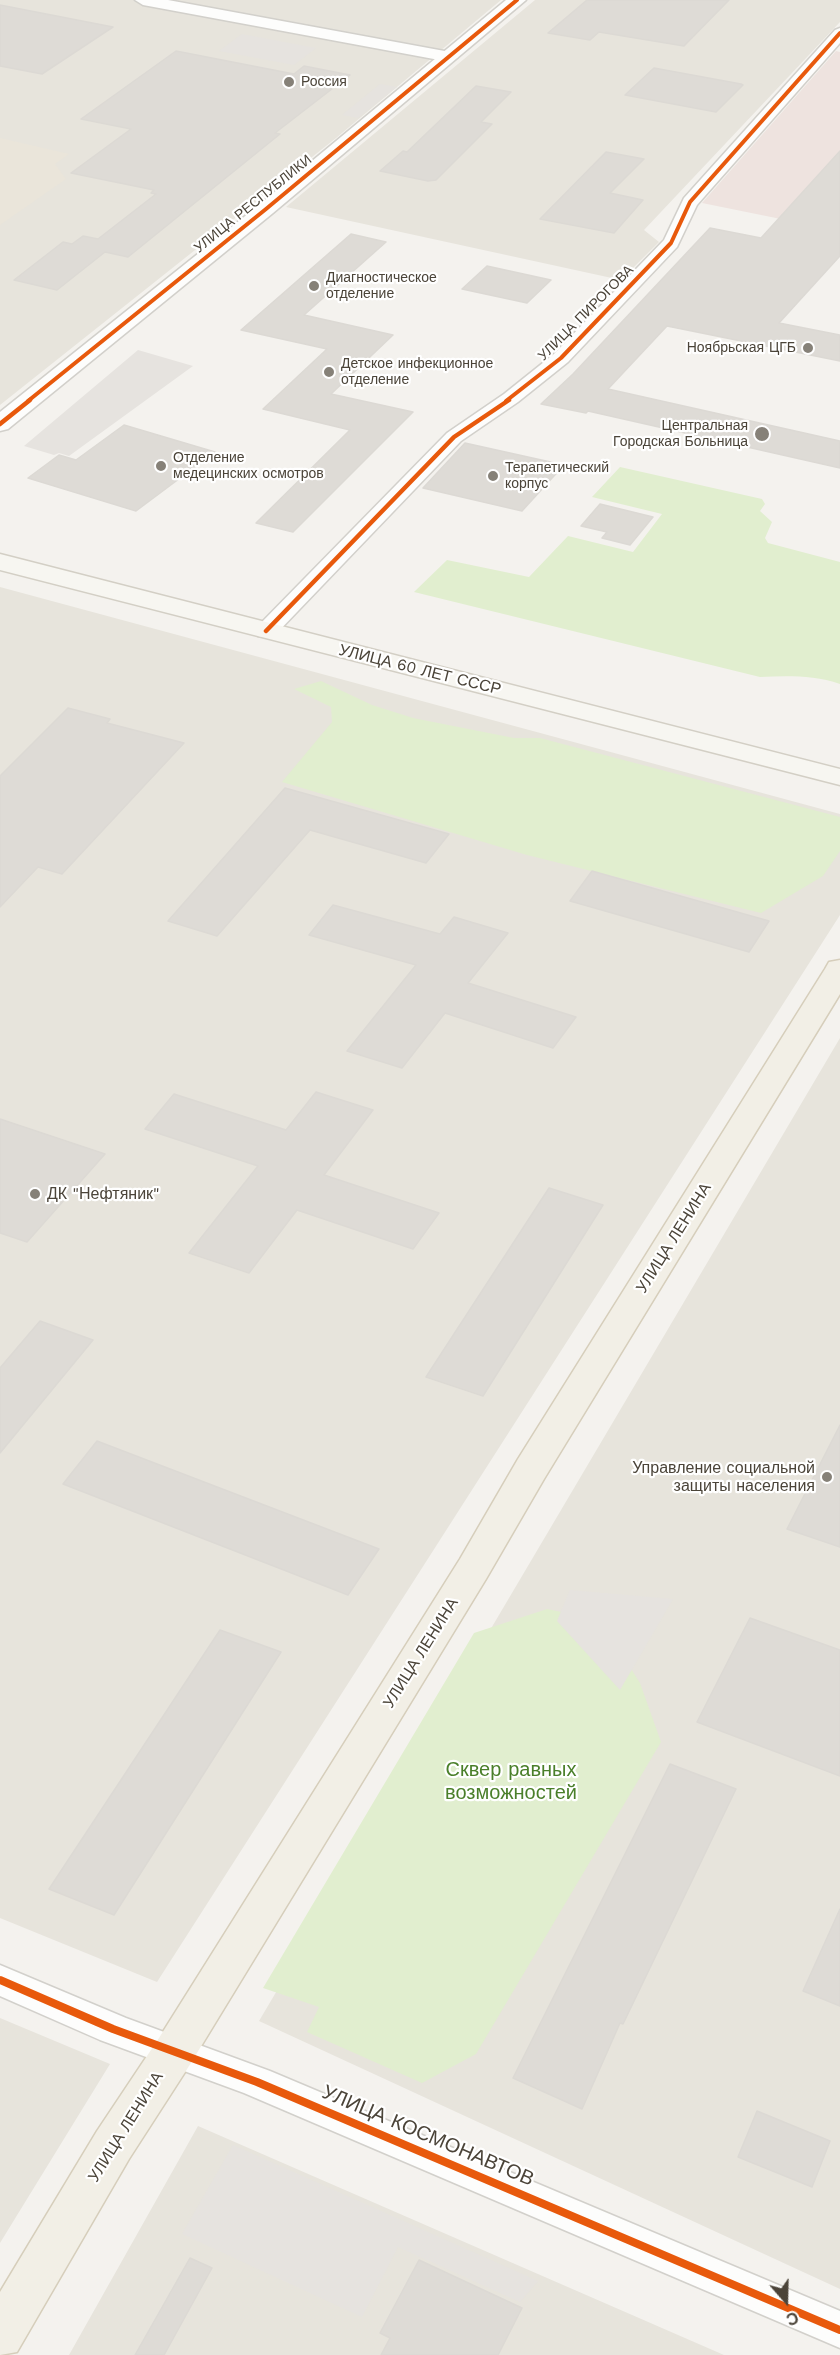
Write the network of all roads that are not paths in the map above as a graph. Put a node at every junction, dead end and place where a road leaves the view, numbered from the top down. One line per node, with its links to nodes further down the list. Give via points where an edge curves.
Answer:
1 (143, 0): 4 (street)
2 (517, 0): 4 (street, УЛИЦА РЕСПУБЛИКИ)
3 (838, 39): 7 (street, УЛИЦА ПИРОГОВА, via 690,201 671,243 594,325 561,358 454,437)
4 (450, 57): 5 (street, УЛИЦА РЕСПУБЛИКИ)
5 (0, 424)
6 (0, 562): 7 (main road, УЛИЦА 60 ЛЕТ СССР)
7 (266, 631): 8 (main road, УЛИЦА 60 ЛЕТ СССР)
8 (840, 777)
9 (840, 969): 11 (main road, УЛИЦА ЛЕНИНА)
10 (0, 1980): 11 (street, УЛИЦА КОСМОНАВТОВ)
11 (174, 2052): 12 (street, УЛИЦА КОСМОНАВТОВ, via 268,2087); 13 (main road, УЛИЦА ЛЕНИНА, via 113,2145)
12 (840, 2330)
13 (0, 2336)

